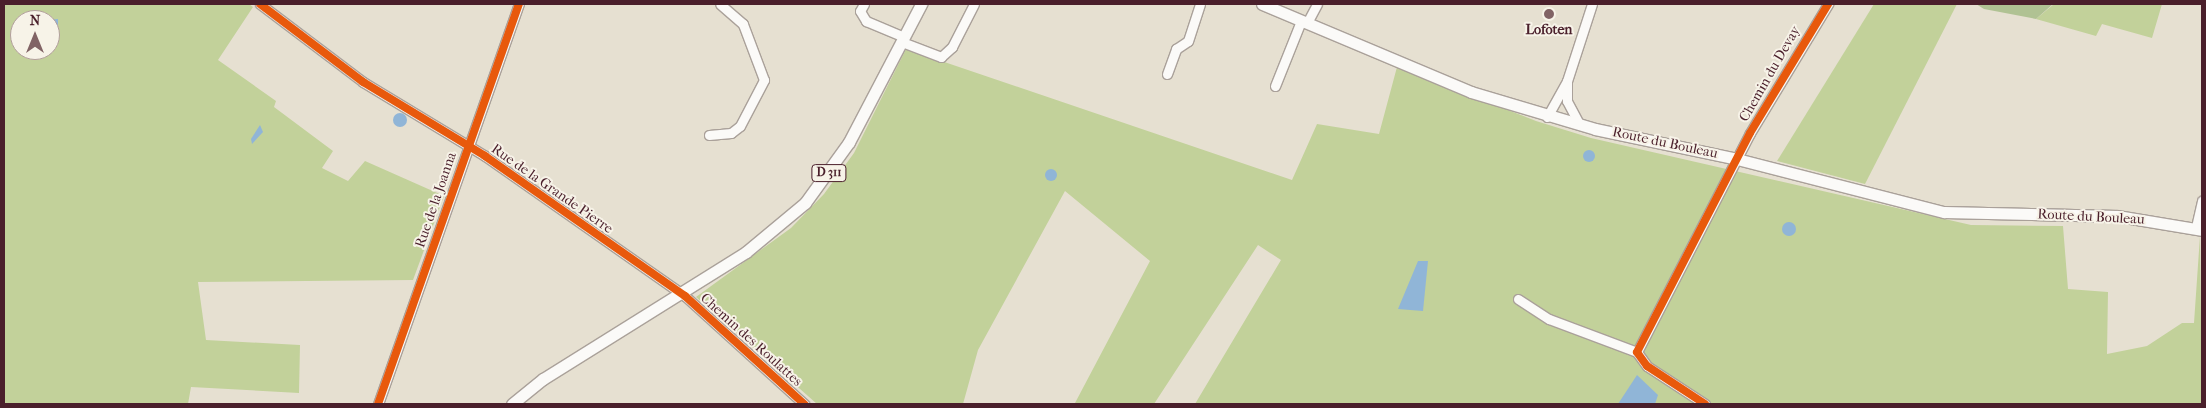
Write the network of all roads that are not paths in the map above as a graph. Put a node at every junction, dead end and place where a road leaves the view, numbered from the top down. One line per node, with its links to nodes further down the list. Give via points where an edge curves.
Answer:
1 (260, 4): 20 (street, Rue de la Grande Pierre, via 363,82)
2 (519, 4): 20 (street, Rue de la Joanna)
3 (720, 4): 19 (street, via 743,24 764,80 740,126 731,133)
4 (864, 4): 13 (street, via 860,11 866,21)
5 (921, 4): 13 (main road, D 311)
6 (974, 4): 13 (street, via 952,47 942,57)
7 (1200, 4): 14 (street, via 1188,41 1176,49)
8 (1262, 4): 12 (main road, Route du Bouleau)
9 (1317, 4): 12 (street)
10 (1592, 4): 15 (street)
11 (1828, 4): 21 (street, Chemin du Devay)
12 (1304, 22): 16 (street); 17 (main road, Route du Bouleau, via 1471,92)
13 (903, 39): 24 (main road, D 311, via 850,142 805,203 746,252)
14 (1167, 74)
15 (1567, 81): 17 (street); 18 (street, via 1567,101)
16 (1275, 86)
17 (1546, 117): 18 (main road, Route du Bouleau)
18 (1580, 125): 21 (main road, Route du Bouleau)
19 (709, 135)
20 (467, 147): 24 (street, Rue de la Grande Pierre); 27 (street, Rue de la Joanna)
21 (1737, 159): 23 (main road, Route du Bouleau, via 1944,212 1980,216 2059,213); 26 (street, Chemin du Devay)
22 (2202, 201): 23 (street)
23 (2199, 229)
24 (681, 293): 28 (main road, D 311, via 542,379); 29 (street, Chemin des Roulattes)
25 (1518, 299): 26 (street, via 1549,319)
26 (1638, 352): 30 (street, via 1648,366)
27 (378, 404)
28 (512, 404)
29 (804, 404)
30 (1705, 404)

